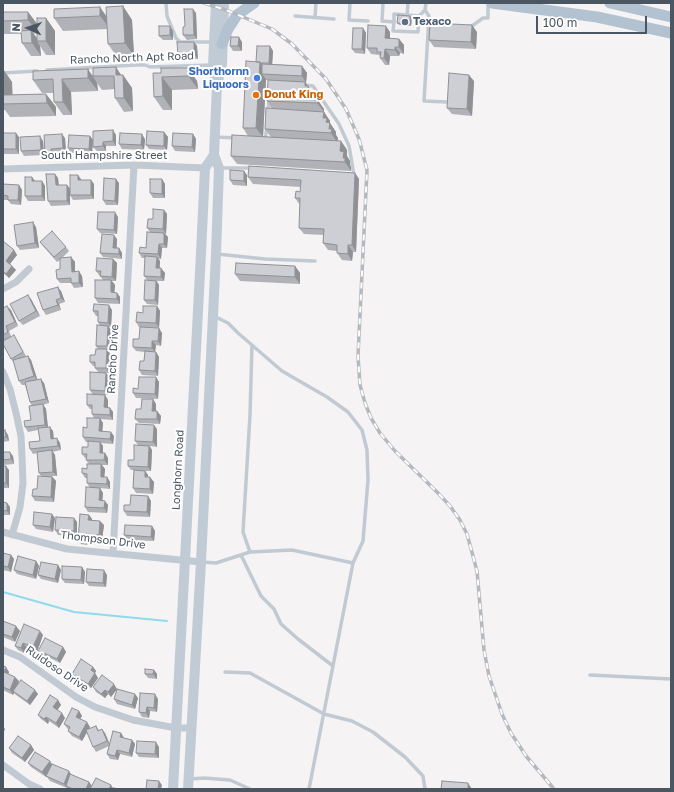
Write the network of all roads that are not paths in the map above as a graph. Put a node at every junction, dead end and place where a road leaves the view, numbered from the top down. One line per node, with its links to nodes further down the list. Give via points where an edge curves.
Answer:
1 (166, 3): 30 (lane, via 167,16 180,42)
2 (216, 3): 30 (main road)
3 (224, 3): 30 (main road)
4 (254, 3): 30 (main road, via 237,15)
5 (316, 3): 17 (lane)
6 (350, 3): 20 (lane, via 349,20)
7 (383, 3): 21 (lane, via 382,21)
8 (408, 3): 15 (lane)
9 (426, 3): 13 (lane)
10 (488, 3): 26 (lane, via 488,18 483,18 472,26)
11 (492, 3): 29 (main road, via 597,17)
12 (610, 3): 18 (main road)
13 (425, 10): 16 (lane); 22 (lane, via 429,16)
14 (295, 16): 17 (lane)
15 (408, 16): 16 (lane); 21 (lane, via 394,14)
16 (419, 16): 28 (lane, via 418,32)
17 (315, 17): 19 (lane)
18 (671, 17)
19 (334, 19)
20 (368, 21)
21 (394, 22): 27 (lane, via 393,31)
22 (429, 23): 23 (lane); 36 (lane, via 424,101)
23 (436, 24)
24 (400, 26): 27 (lane)
25 (408, 26): 28 (lane)
26 (465, 26)
27 (400, 31): 28 (lane)
28 (408, 32)
29 (671, 34)
30 (218, 43): 31 (main road); 33 (main road, via 222,64)
31 (213, 65): 32 (lane, Rancho North Apt Road, via 150,67 145,64); 33 (main road)
32 (3, 73)
33 (217, 85): 37 (main road)
34 (299, 85): 46 (lane, via 313,86 338,124 349,146 354,175)
35 (269, 91): 39 (lane, via 266,140)
36 (446, 102)
37 (215, 137): 38 (lane); 40 (main road)
38 (240, 138)
39 (259, 140)
40 (214, 155): 42 (main road); 43 (main road)
41 (134, 165): 42 (street, South Hampshire Street); 44 (street, South Hampshire Street); 58 (street, Rancho Drive)
42 (205, 168): 47 (main road, Longhorn Road)
43 (219, 168): 45 (lane); 48 (main road)
44 (3, 169)
45 (257, 169)
46 (347, 174)
47 (201, 253): 48 (main road); 60 (main road, Longhorn Road)
48 (216, 254): 49 (lane); 52 (main road)
49 (315, 261)
50 (29, 269): 51 (street, via 16,282)
51 (3, 289)
52 (213, 315): 53 (lane, via 228,323); 61 (main road)
53 (252, 345): 57 (lane, via 244,532); 62 (lane, via 282,371 348,412 362,430 368,450 368,480 363,542)
54 (3, 372): 56 (street, via 16,413 22,457 21,501)
55 (3, 532): 56 (street, Thompson Drive)
56 (12, 535): 58 (street, Thompson Drive, via 67,549)
57 (250, 552): 59 (lane); 62 (lane, via 292,550)
58 (113, 553): 60 (street, Thompson Drive)
59 (240, 556): 61 (lane, via 216,563); 64 (lane, via 261,596 274,609 281,624)
60 (185, 561): 61 (street, Thompson Drive); 69 (main road, Longhorn Road)
61 (201, 562): 70 (main road)
62 (353, 563): 64 (lane)
63 (3, 650): 69 (street, Ruidoso Drive, via 20,657 76,697 95,707 133,720)
64 (333, 666): 68 (lane)
65 (225, 672): 68 (lane, via 250,673)
66 (590, 675): 67 (lane)
67 (671, 679)
68 (324, 714): 77 (lane); 78 (lane, via 352,721 373,732 405,757 423,776)
69 (176, 728): 70 (street, Ruidoso Drive); 75 (main road, Longhorn Road)
70 (192, 728): 72 (main road)
71 (3, 765): 73 (street)
72 (188, 784): 76 (lane, via 204,778 230,780)
73 (27, 786): 74 (street)
74 (40, 789)
75 (173, 789)
76 (250, 789)
77 (309, 789)
78 (425, 789)

